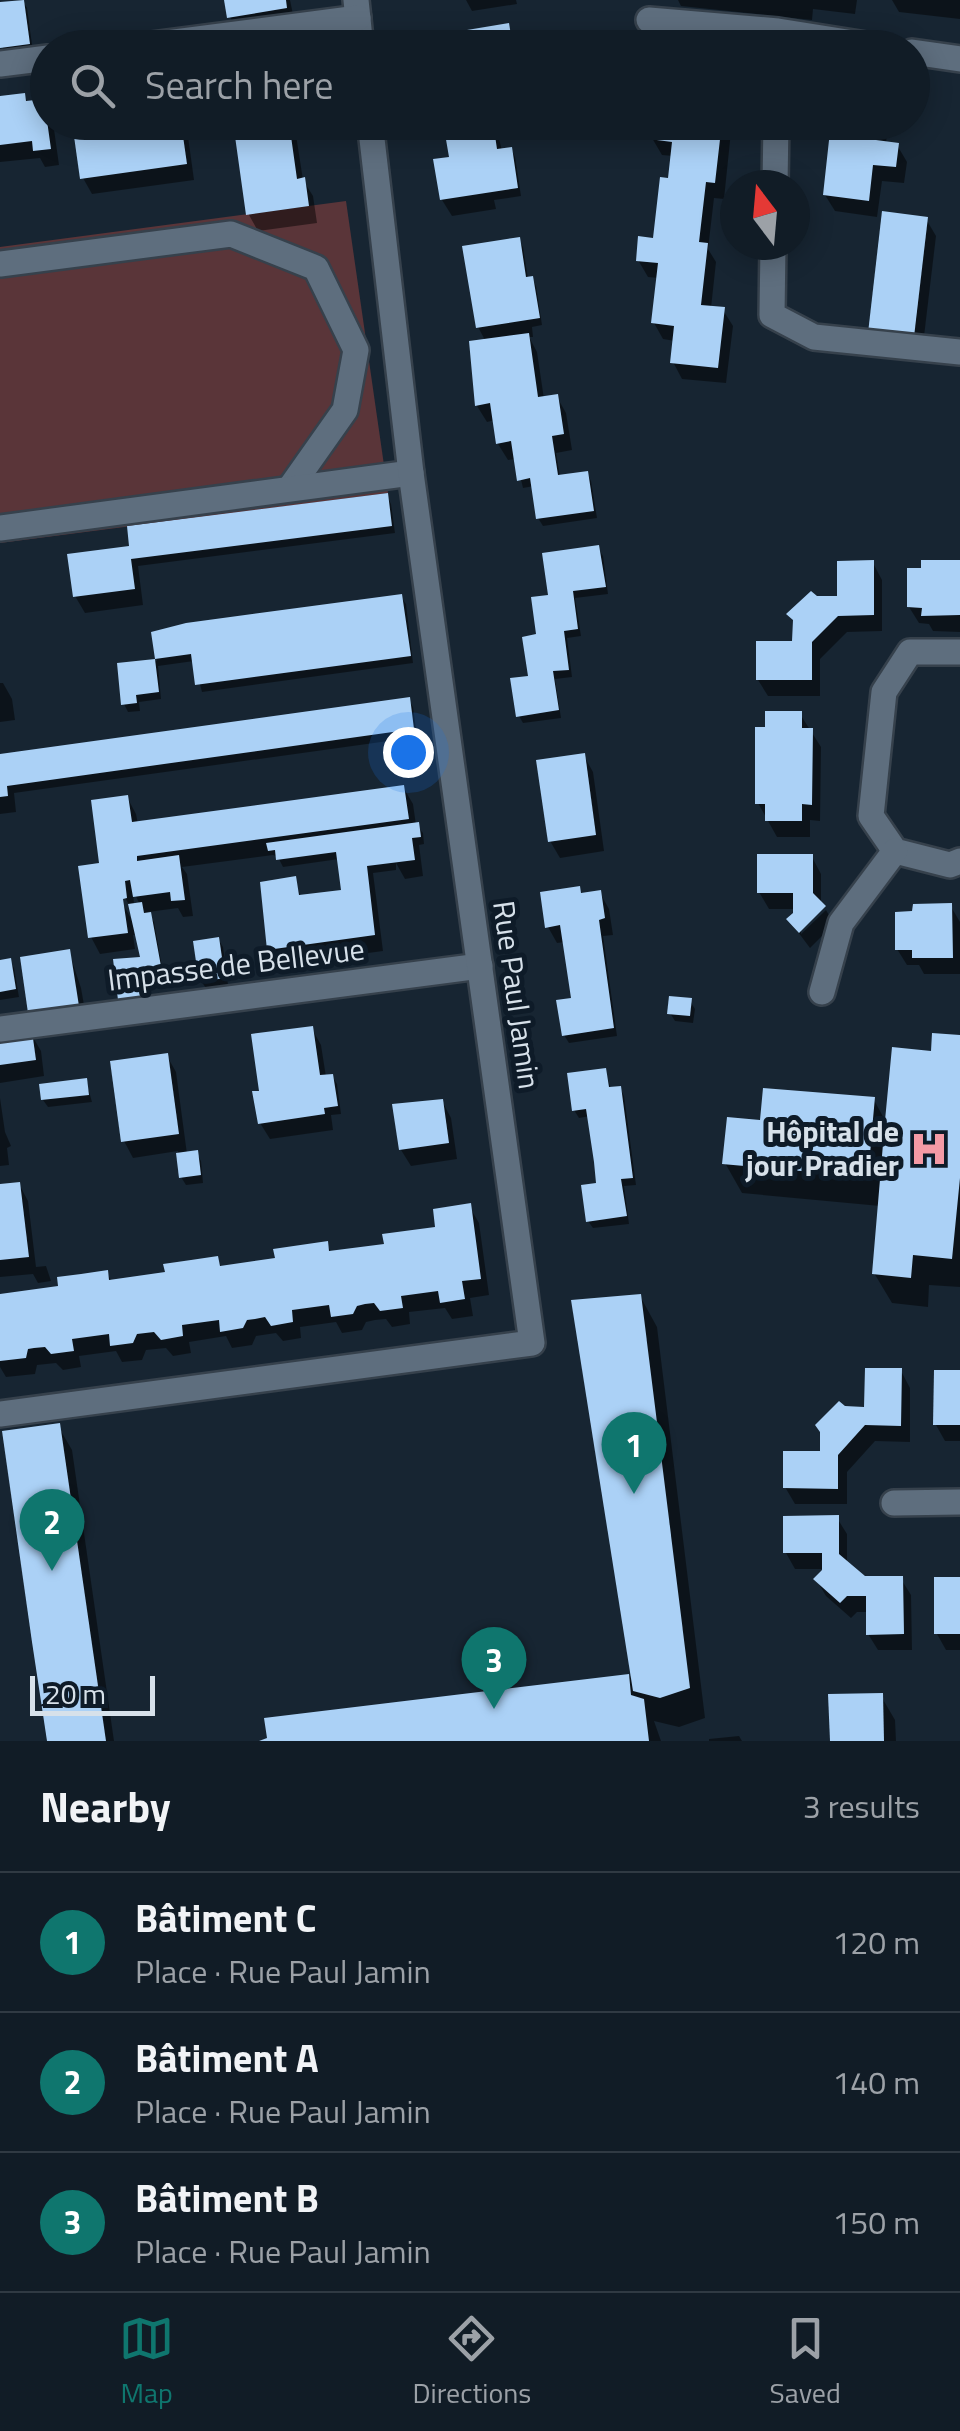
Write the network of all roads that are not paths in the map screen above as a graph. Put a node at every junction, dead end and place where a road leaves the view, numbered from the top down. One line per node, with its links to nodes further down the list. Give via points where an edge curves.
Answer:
1 (357, 9): 3 (street)
2 (649, 20): 4 (street)
3 (234, 30)
4 (717, 30)
5 (930, 55): 6 (street)
6 (960, 59)
7 (30, 60): 8 (street)
8 (0, 64)
9 (372, 140): 15 (street, Rue Paul Jamin)
10 (776, 140): 11 (street)
11 (775, 170)
12 (774, 260): 14 (street, via 772,314 814,336)
13 (0, 264): 16 (street, via 231,234 316,268 356,350 345,410)
14 (960, 352)
15 (412, 473): 16 (street); 21 (street, Rue Paul Jamin)
16 (290, 488): 17 (street)
17 (0, 528)
18 (960, 652): 19 (street, via 910,652 884,692 870,816)
19 (895, 850): 20 (street); 22 (street, via 841,923)
20 (960, 862)
21 (480, 966): 23 (street, Impasse de Bellevue); 24 (street, Rue Paul Jamin, via 532,1343)
22 (822, 992)
23 (0, 1029)
24 (0, 1414)
25 (960, 1502): 26 (street)
26 (894, 1503)

